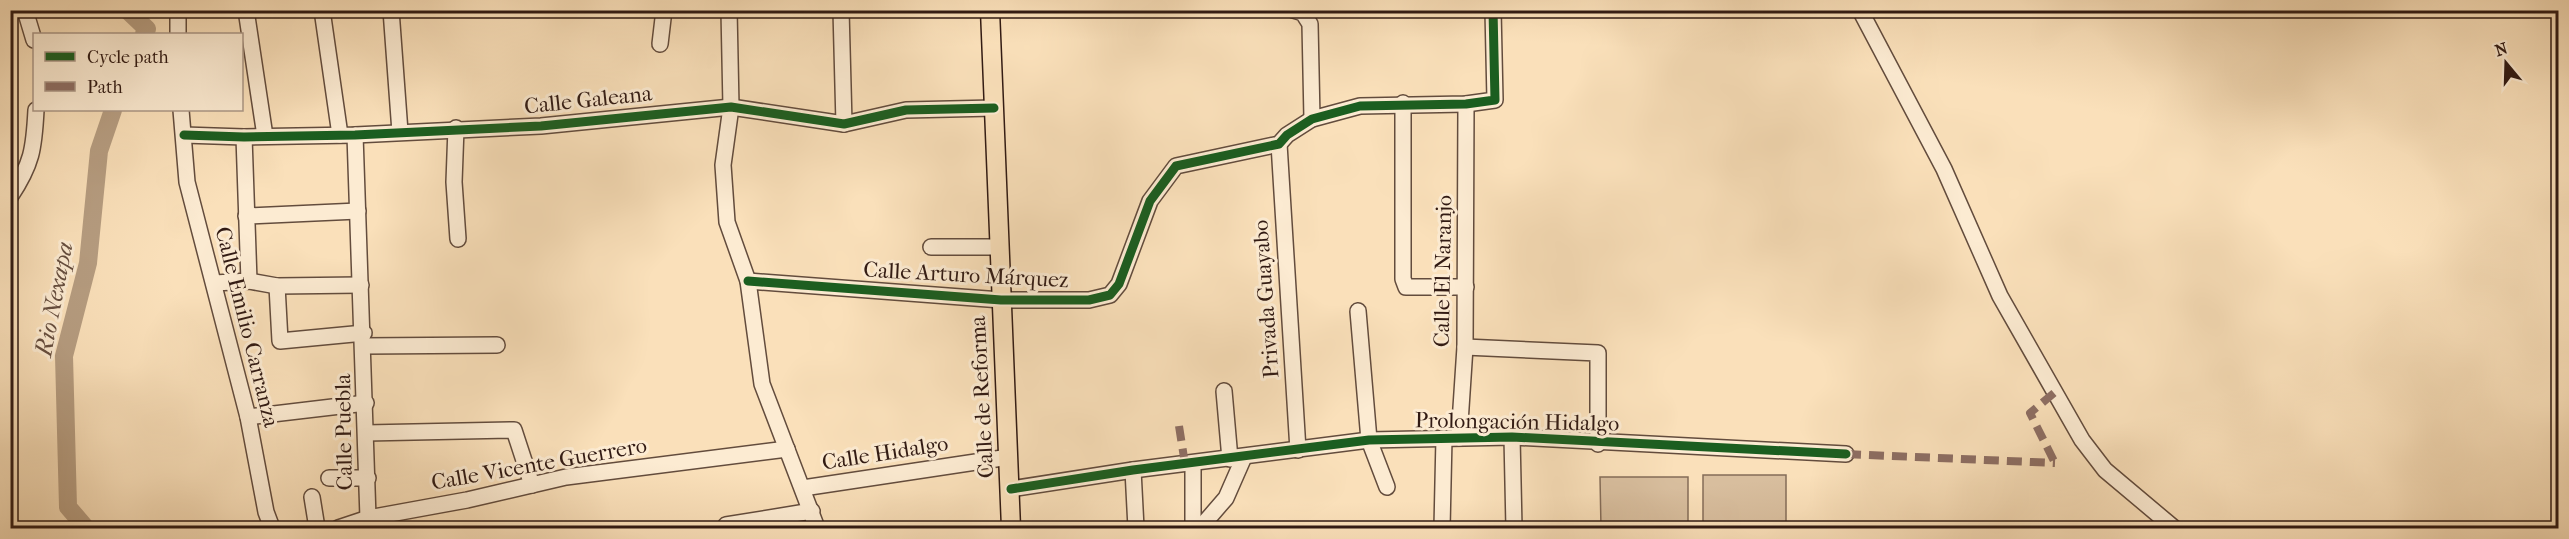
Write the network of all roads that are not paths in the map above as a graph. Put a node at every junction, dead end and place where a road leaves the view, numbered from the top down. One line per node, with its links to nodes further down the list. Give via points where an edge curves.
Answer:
1 (25, 10): 14 (street)
2 (178, 10): 13 (street)
3 (246, 10): 28 (street)
4 (321, 10): 27 (street, Calle Puebla)
5 (391, 10): 25 (street)
6 (664, 10): 15 (street)
7 (729, 10): 18 (street)
8 (841, 10): 23 (street)
9 (990, 10): 19 (main road, Calle de Reforma)
10 (1293, 10): 22 (street, via 1303,13 1310,24)
11 (1493, 10): 17 (street, Calle Arturo Márquez, via 1495,100)
12 (1860, 10): 84 (street, via 1944,169 2000,296 2082,440 2105,470)
13 (178, 33)
14 (33, 37)
15 (660, 44)
16 (1403, 103): 17 (street, Calle Arturo Márquez); 22 (street, Calle Arturo Márquez, via 1359,106); 42 (street, via 1406,288)
17 (1466, 104): 42 (street, Calle El Naranjo)
18 (731, 107): 23 (street, Calle Galeana); 24 (street, Calle Galeana, via 541,126); 38 (street, via 723,165 727,222)
19 (994, 108): 23 (street, Calle Galeana, via 906,110); 36 (main road, Calle de Reforma)
20 (36, 111): 31 (street, via 27,172)
21 (181, 111): 26 (street, Calle Emilio Carranza)
22 (1312, 119): 30 (street, Calle Arturo Márquez)
23 (844, 124)
24 (456, 128): 25 (street, Calle Galeana); 34 (street)
25 (400, 132): 27 (street, Calle Galeana)
26 (184, 135): 29 (street, Calle Galeana); 39 (street, Calle Emilio Carranza, via 187,182)
27 (347, 135): 28 (street, Calle Galeana); 32 (street, Calle Puebla)
28 (265, 136): 29 (street, Calle Galeana)
29 (244, 137): 33 (street)
30 (1280, 144): 43 (street, Calle Arturo Márquez, via 1176,166 1149,201 1119,284 1110,295 1089,300); 58 (street, Privada Guayabo)
31 (10, 197)
32 (358, 211): 33 (street); 40 (street, Calle Puebla)
33 (246, 216): 37 (street)
34 (458, 239)
35 (931, 247): 36 (street)
36 (999, 248): 43 (main road, Calle de Reforma)
37 (249, 281): 39 (street); 41 (street)
38 (748, 281): 43 (street, Calle Arturo Márquez); 57 (street, via 762,384)
39 (215, 283): 50 (street, Calle Emilio Carranza)
40 (361, 285): 41 (street); 45 (street, Calle Puebla)
41 (278, 286): 45 (street, via 280,341)
42 (1466, 286): 47 (street, Calle El Naranjo)
43 (1001, 300): 60 (main road, Calle de Reforma)
44 (1358, 311): 55 (street)
45 (364, 340): 46 (street); 49 (street, Calle Puebla)
46 (496, 345)
47 (1465, 347): 54 (street, Calle El Naranjo); 56 (street, via 1598,353)
48 (1224, 391): 61 (street)
49 (366, 403): 50 (street); 51 (street, Calle Puebla)
50 (248, 417): 74 (street, Calle Emilio Carranza)
51 (366, 433): 65 (street, Calle Puebla); 66 (street, via 514,430)
52 (1512, 437): 54 (street, Prolongación Hidalgo); 56 (street, Prolongación Hidalgo); 83 (street)
53 (1444, 438): 54 (street, Prolongación Hidalgo); 55 (street, Prolongación Hidalgo); 82 (street)
54 (1460, 438)
55 (1369, 440): 58 (street, Prolongación Hidalgo); 67 (street)
56 (1598, 444): 59 (street, Prolongación Hidalgo)
57 (786, 449): 66 (street, Calle Vicente Guerrero, via 566,477); 68 (street)
58 (1298, 450): 61 (street, Prolongación Hidalgo)
59 (1846, 454)
60 (1009, 457): 68 (street, Calle Hidalgo); 69 (main road, Calle de Reforma)
61 (1237, 458): 62 (street, Prolongación Hidalgo); 81 (street, via 1226,498)
62 (1193, 463): 63 (street, Prolongación Hidalgo); 80 (street)
63 (1133, 470): 69 (street, Prolongación Hidalgo); 79 (street)
64 (329, 477): 65 (street)
65 (368, 478): 72 (street, Calle Puebla)
66 (532, 485): 72 (street, Calle Vicente Guerrero)
67 (1387, 487)
68 (803, 488): 71 (street)
69 (1011, 489): 78 (main road, Calle de Reforma)
70 (312, 497): 75 (street)
71 (812, 511): 73 (street); 77 (street)
72 (368, 518): 76 (street, Calle Vicente Guerrero)
73 (726, 525)
74 (272, 528)
75 (317, 528)
76 (338, 528)
77 (817, 528)
78 (1011, 528)
79 (1136, 528)
80 (1193, 528)
81 (1200, 528)
82 (1442, 528)
83 (1514, 528)
84 (2174, 528)

